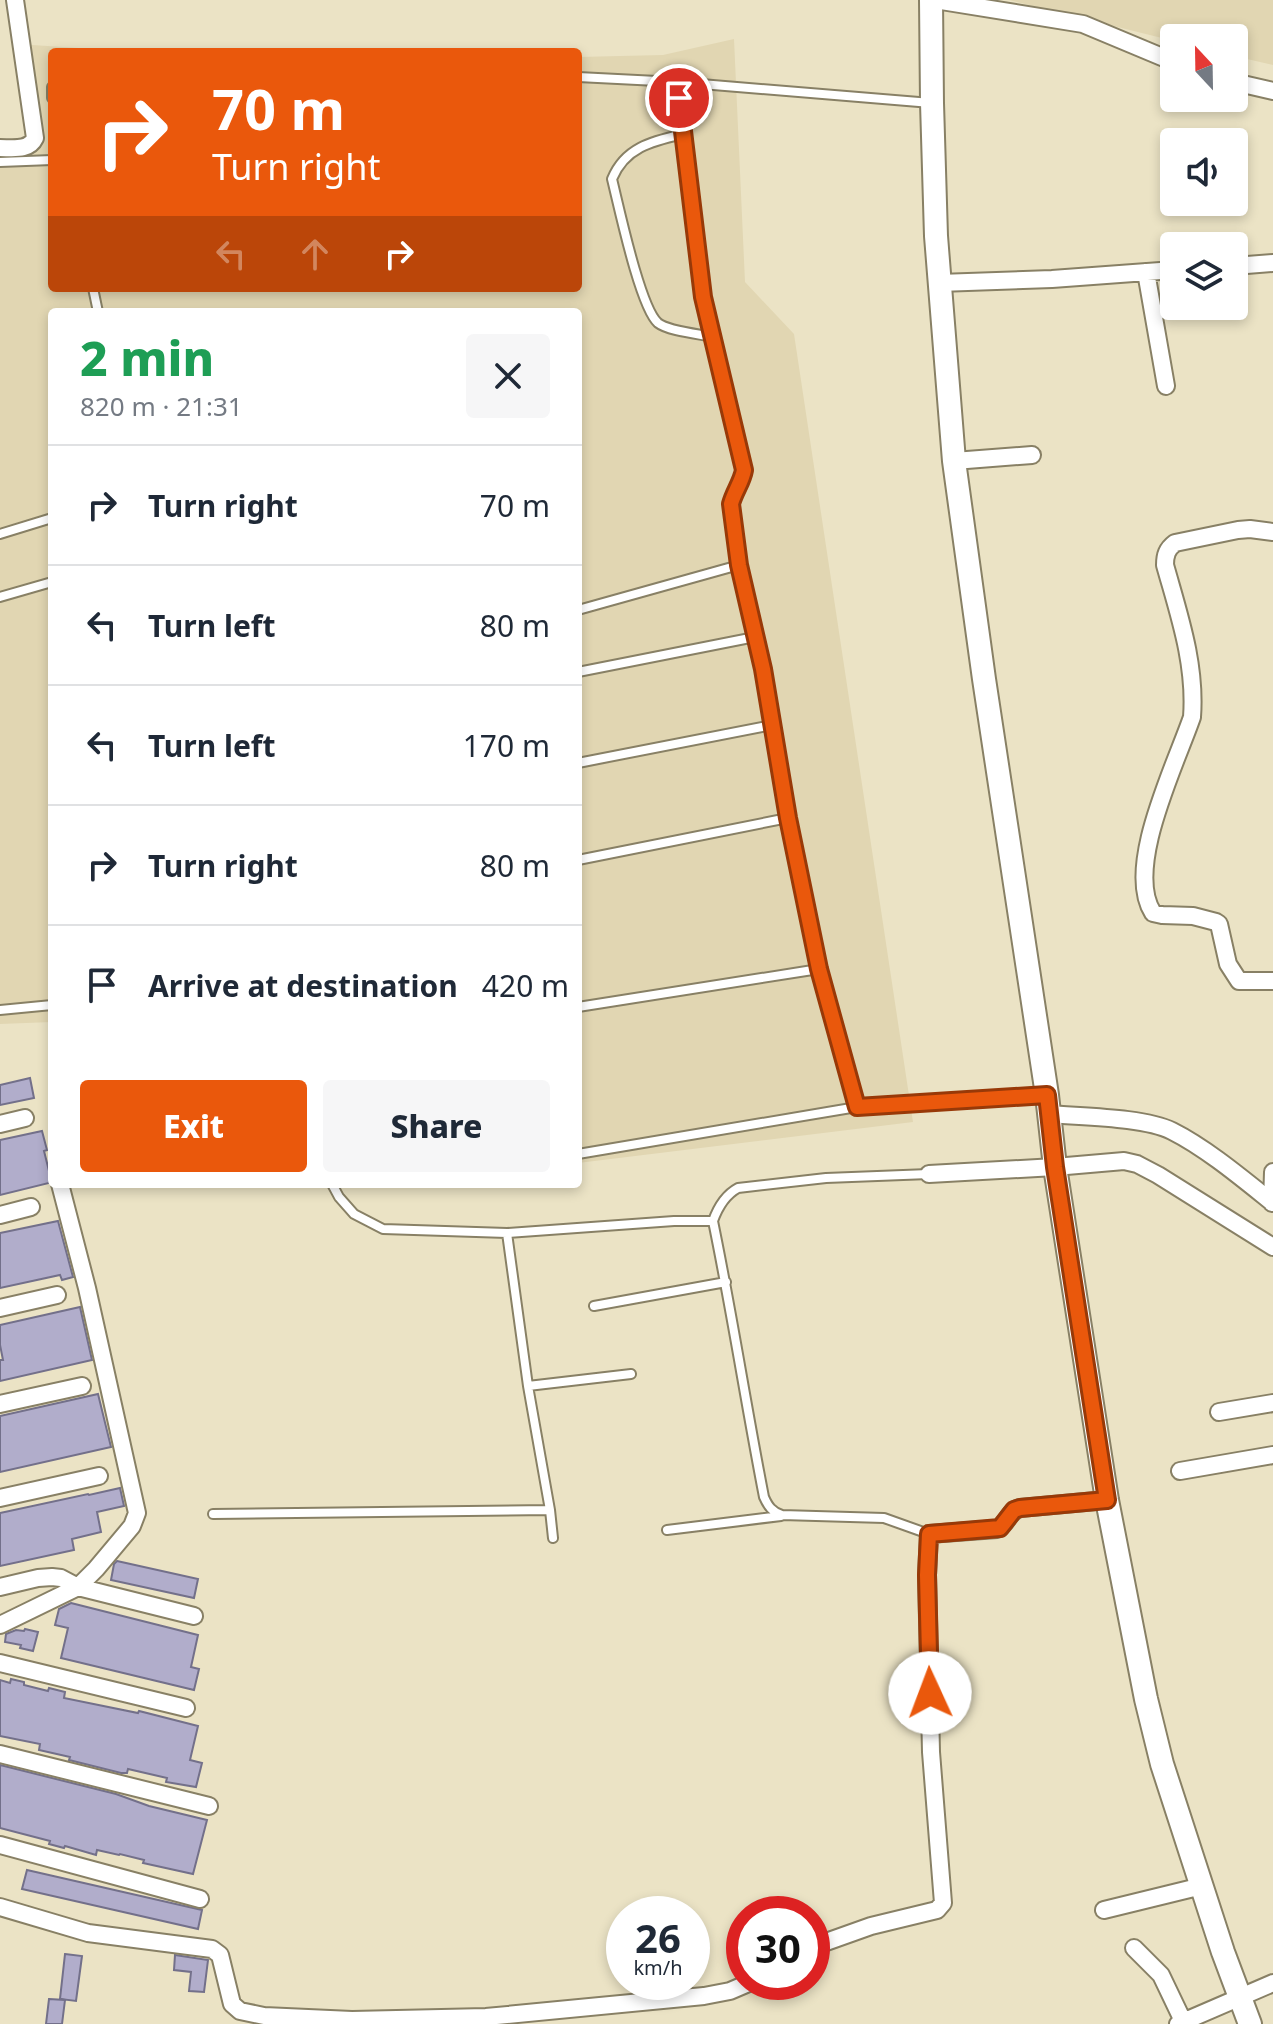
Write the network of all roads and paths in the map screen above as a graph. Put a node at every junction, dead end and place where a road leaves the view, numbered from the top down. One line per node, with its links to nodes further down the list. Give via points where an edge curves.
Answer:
1 (15, 0): 10 (street, via 35,138 28,147)
2 (933, 0): 3 (street, via 1083,24); 8 (street)
3 (1160, 56)
4 (582, 77): 5 (lane)
5 (677, 82): 8 (lane); 9 (lane)
6 (1248, 85): 7 (street)
7 (1273, 91)
8 (932, 103): 17 (street)
9 (683, 134): 18 (lane, via 703,297); 18 (lane, via 631,152 612,179 651,315 662,326)
10 (0, 148)
11 (48, 160): 12 (lane)
12 (0, 162)
13 (1273, 263): 14 (street)
14 (1248, 265)
15 (1160, 271): 16 (street)
16 (1146, 272): 17 (street); 19 (street)
17 (939, 283): 21 (street)
18 (713, 337): 25 (lane, via 744,470 731,504)
19 (1166, 386)
20 (1032, 455): 21 (street)
21 (954, 461): 41 (street)
22 (48, 519): 24 (lane)
23 (1273, 532): 36 (street, via 1250,529 1175,543 1165,556 1188,646 1193,703 1153,821 1145,892 1153,913 1219,924 1228,964 1239,981)
24 (0, 534)
25 (739, 565): 28 (lane); 29 (lane)
26 (48, 583): 27 (lane)
27 (0, 597)
28 (582, 609)
29 (755, 637): 30 (lane); 31 (lane)
30 (582, 671)
31 (772, 725): 32 (lane); 33 (lane)
32 (582, 762)
33 (788, 818): 34 (lane); 35 (lane)
34 (582, 859)
35 (819, 969): 38 (lane); 40 (lane)
36 (1273, 981)
37 (48, 1005): 39 (lane)
38 (582, 1006)
39 (0, 1010)
40 (857, 1107): 41 (lane); 44 (lane)
41 (1049, 1112): 45 (street); 50 (street, via 1170,1130)
42 (25, 1118): 43 (street)
43 (0, 1124)
44 (582, 1153)
45 (1054, 1159): 47 (street); 55 (street, via 1137,1164); 70 (street)
46 (1273, 1172): 50 (street)
47 (929, 1174): 53 (lane, via 738,1188 725,1198)
48 (61, 1188): 78 (street, via 137,1513 132,1526)
49 (334, 1188): 54 (lane, via 354,1214 383,1229)
50 (1272, 1203)
51 (31, 1207): 52 (street)
52 (0, 1215)
53 (713, 1221): 54 (lane); 56 (lane)
54 (507, 1233): 62 (lane)
55 (1273, 1247)
56 (726, 1282): 58 (lane); 73 (lane, via 764,1497 772,1511)
57 (57, 1295): 59 (street)
58 (594, 1306)
59 (0, 1308)
60 (631, 1374): 62 (lane)
61 (82, 1386): 64 (street)
62 (528, 1386): 71 (lane)
63 (1273, 1403): 65 (street)
64 (0, 1404)
65 (1219, 1412)
66 (1273, 1455): 67 (street)
67 (1180, 1471)
68 (99, 1476): 69 (street)
69 (0, 1498)
70 (1107, 1500): 75 (street, via 1020,1508 1000,1528); 86 (street, via 1146,1699)
71 (550, 1510): 72 (lane); 76 (lane)
72 (213, 1514)
73 (782, 1515): 74 (lane); 75 (lane, via 884,1518)
74 (667, 1530)
75 (929, 1534): 90 (street, via 931,1752 943,1903 937,1910)
76 (553, 1538)
77 (0, 1587): 78 (street, via 52,1577)
78 (78, 1587): 79 (street); 80 (street)
79 (194, 1616)
80 (0, 1625)
81 (0, 1663): 82 (street)
82 (186, 1708)
83 (0, 1754): 84 (street)
84 (209, 1806)
85 (0, 1845): 87 (street)
86 (1202, 1886): 89 (street); 94 (street)
87 (200, 1899)
88 (0, 1907): 93 (street, via 88,1933 212,1949 220,1955 232,2004 264,2016 486,2017)
89 (1104, 1910)
90 (830, 1941)
91 (1134, 1948): 95 (street, via 1161,1975)
92 (1273, 1983): 94 (street)
93 (726, 1992)
94 (1244, 2010): 95 (street)
95 (1180, 2023)

